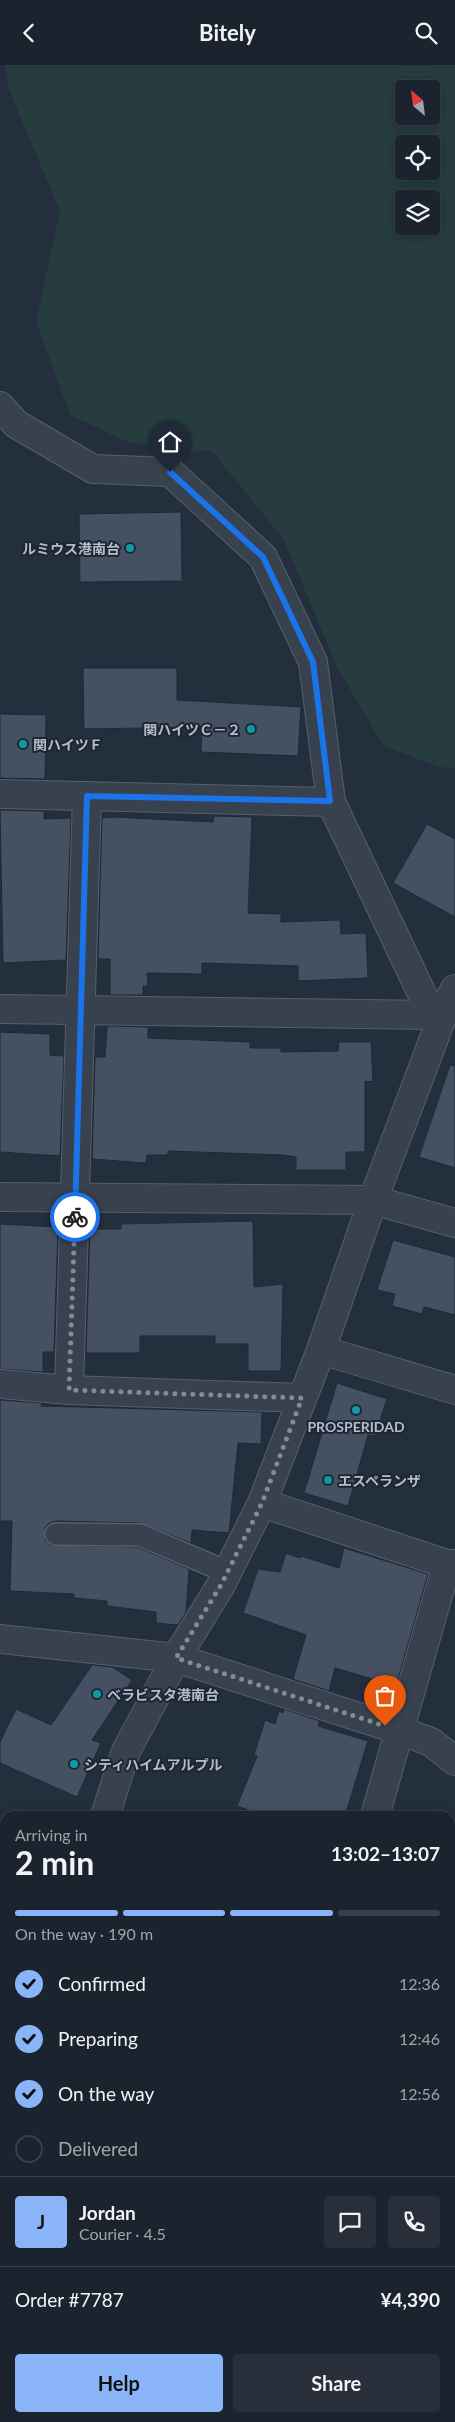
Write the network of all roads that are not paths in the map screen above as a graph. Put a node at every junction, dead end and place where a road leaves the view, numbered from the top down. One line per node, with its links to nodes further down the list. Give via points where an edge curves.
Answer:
1 (0, 406): 4 (street, via 16,424 93,469 170,472 263,557 313,662)
2 (0, 794): 3 (street)
3 (87, 796): 4 (street); 7 (street)
4 (330, 801): 5 (street)
5 (447, 1004): 7 (street); 10 (street)
6 (0, 1009): 7 (street)
7 (82, 1011): 9 (street)
8 (0, 1197): 9 (street)
9 (75, 1198): 10 (street); 14 (street)
10 (372, 1200): 11 (street); 12 (street)
11 (455, 1223)
12 (321, 1350): 15 (street); 16 (street)
13 (0, 1384): 14 (street)
14 (69, 1390): 16 (street)
15 (455, 1390)
16 (302, 1398): 17 (street)
17 (262, 1503): 19 (street); 20 (street)
18 (56, 1534): 20 (lane, via 140,1535)
19 (451, 1565): 23 (street)
20 (227, 1572): 22 (street)
21 (0, 1639): 22 (street)
22 (176, 1658): 23 (street); 25 (street, via 126,1751)
23 (399, 1730): 24 (street, via 430,1742); 26 (street)
24 (455, 1761)
25 (107, 1811)
26 (376, 1811)

